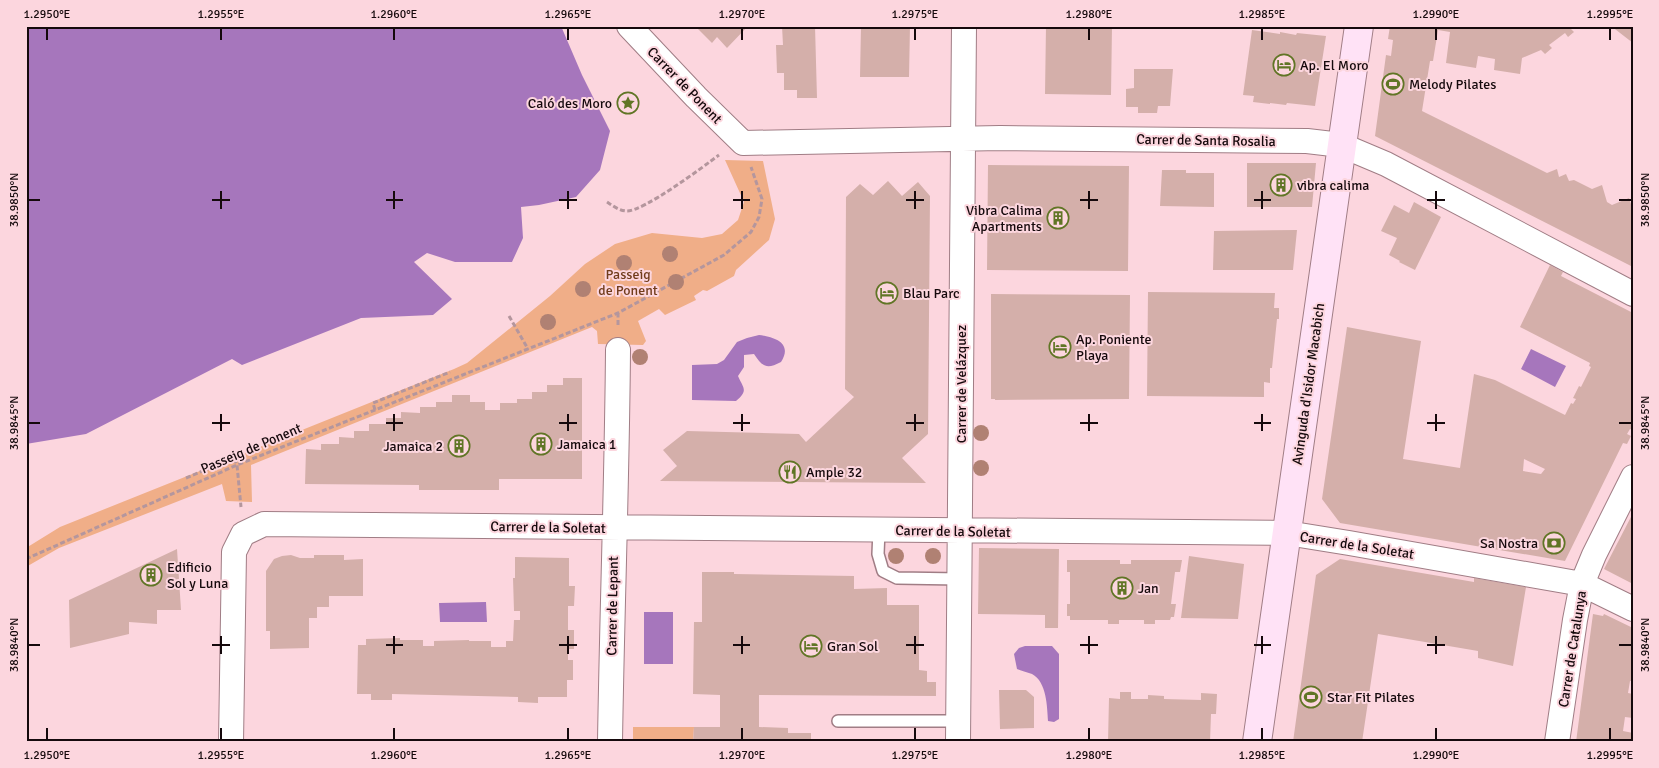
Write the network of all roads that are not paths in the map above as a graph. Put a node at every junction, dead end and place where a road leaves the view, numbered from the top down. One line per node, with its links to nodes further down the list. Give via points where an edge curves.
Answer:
1 (628, 26): 5 (street, Carrer de Ponent)
2 (964, 26): 4 (street, Carrer de Velázquez)
3 (1359, 26): 6 (street, Avinguda d'Isidor Macabich)
4 (963, 139): 5 (street, Carrer de Santa Rosalia); 6 (street, Carrer de Santa Rosalia, via 1307,141); 12 (street, Carrer de Velázquez)
5 (743, 143)
6 (1342, 145): 7 (street, Carrer de Santa Rosalia, via 1386,164); 13 (street, Avinguda d'Isidor Macabich)
7 (1633, 294)
8 (618, 350): 10 (street, Carrer de Lepant)
9 (1633, 477): 15 (street, Carrer de Catalunya)
10 (615, 528): 11 (street, Carrer de la Soletat); 19 (street, Carrer de la Soletat, via 264,524 243,534 234,552); 20 (street, Carrer de Lepant)
11 (879, 530): 12 (street, Carrer de la Soletat); 14 (lane, via 878,554 882,571 897,578)
12 (960, 531): 13 (street, Carrer de la Soletat); 14 (street, Carrer de Velázquez)
13 (1287, 533): 15 (street, Carrer de la Soletat); 21 (street, Avinguda d'Isidor Macabich)
14 (960, 579): 18 (street, Carrer de Velázquez)
15 (1582, 584): 16 (street, Carrer de la Soletat); 22 (street, Carrer de Catalunya)
16 (1633, 609)
17 (838, 721): 18 (lane)
18 (958, 731)
19 (231, 742)
20 (610, 742)
21 (1257, 742)
22 (1557, 742)

